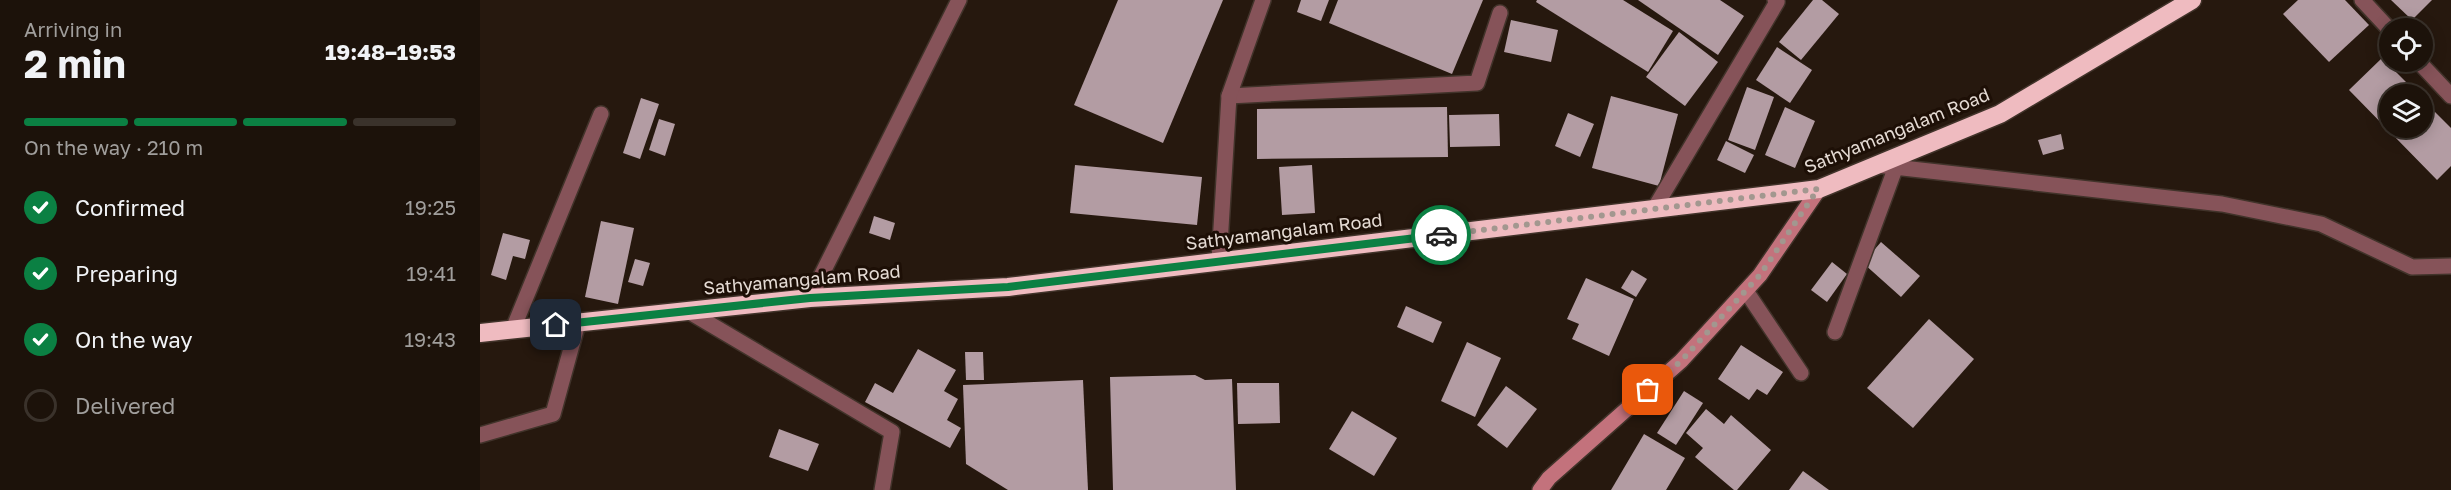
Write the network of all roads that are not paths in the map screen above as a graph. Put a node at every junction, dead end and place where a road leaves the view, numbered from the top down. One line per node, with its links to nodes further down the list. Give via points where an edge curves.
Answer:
1 (959, 0): 19 (street)
2 (1263, 0): 9 (street)
3 (2192, 0): 12 (highway, Sathyamangalam Road, via 2000,114)
4 (2362, 0): 7 (street)
5 (1776, 1): 15 (street)
6 (1500, 13): 9 (street, via 1477,83)
7 (2379, 18)
8 (2428, 72): 10 (street)
9 (1229, 96): 16 (street)
10 (2451, 96)
11 (601, 114): 22 (street)
12 (1876, 165): 13 (street); 14 (highway, Sathyamangalam Road)
13 (1895, 169): 17 (street, via 2222,204 2321,224 2412,267); 23 (street)
14 (1818, 189): 15 (highway, Sathyamangalam Road); 18 (street)
15 (1654, 209): 16 (highway, Sathyamangalam Road)
16 (1219, 261): 19 (highway, Sathyamangalam Road, via 1008,287)
17 (2451, 266)
18 (1746, 291): 25 (street); 28 (street, via 1681,361 1548,478)
19 (810, 298): 20 (highway, Sathyamangalam Road)
20 (688, 311): 21 (highway, Sathyamangalam Road); 27 (street, via 892,432)
21 (578, 323): 22 (highway, Sathyamangalam Road); 26 (street, via 553,414)
22 (513, 329): 24 (highway, Sathyamangalam Road)
23 (1835, 332)
24 (480, 333)
25 (1801, 373)
26 (480, 435)
27 (882, 490)
28 (1540, 490)

